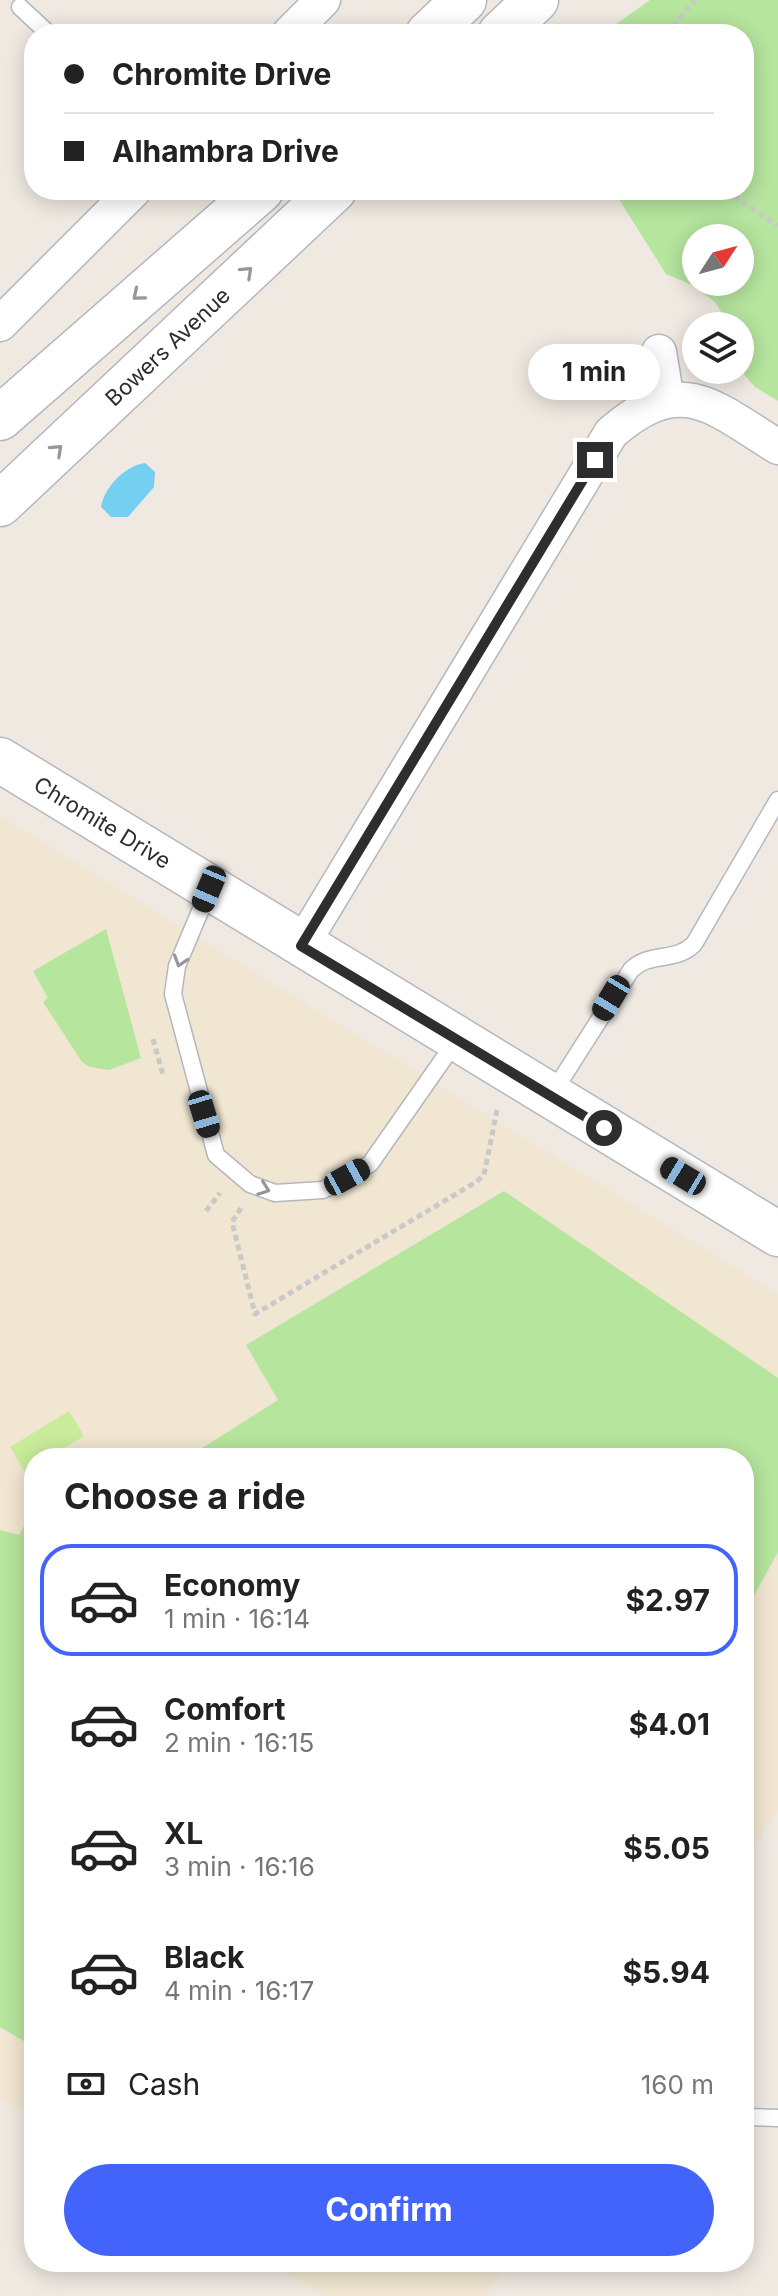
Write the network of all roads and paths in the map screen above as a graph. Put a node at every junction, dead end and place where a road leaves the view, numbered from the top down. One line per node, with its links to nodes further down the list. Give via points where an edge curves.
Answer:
1 (323, 0): 7 (street)
2 (464, 0): 8 (street)
3 (536, 0): 9 (street)
4 (695, 0): 10 (path)
5 (20, 7): 6 (lane)
6 (38, 24)
7 (299, 24)
8 (439, 24)
9 (511, 24)
10 (675, 24)
11 (124, 200): 16 (street)
12 (250, 200): 19 (street, one-way to 19)
13 (323, 200): 21 (street, Bowers Avenue, one-way to 13)
14 (740, 200): 15 (path)
15 (778, 226)
16 (0, 324)
17 (659, 352): 18 (street)
18 (667, 400): 20 (street, via 714,406); 25 (street, via 636,411 611,433)
19 (0, 418)
20 (778, 447)
21 (0, 504)
22 (0, 760): 24 (street, Chromite Drive)
23 (778, 800): 29 (lane, via 694,944 685,953 649,958 631,970)
24 (209, 889): 25 (street, Chromite Drive); 27 (lane, one-way to 27, via 177,966 173,994 216,1155 250,1184 275,1193 323,1190 370,1164)
25 (301, 946): 27 (street, Chromite Drive)
26 (153, 1039): 28 (path)
27 (457, 1039): 29 (street, Chromite Drive)
28 (164, 1077)
29 (551, 1096): 32 (street, Chromite Drive)
30 (497, 1109): 31 (path, via 484,1175 476,1182 255,1314)
31 (232, 1222)
32 (778, 1234)
33 (754, 2117): 34 (lane)
34 (778, 2118)

